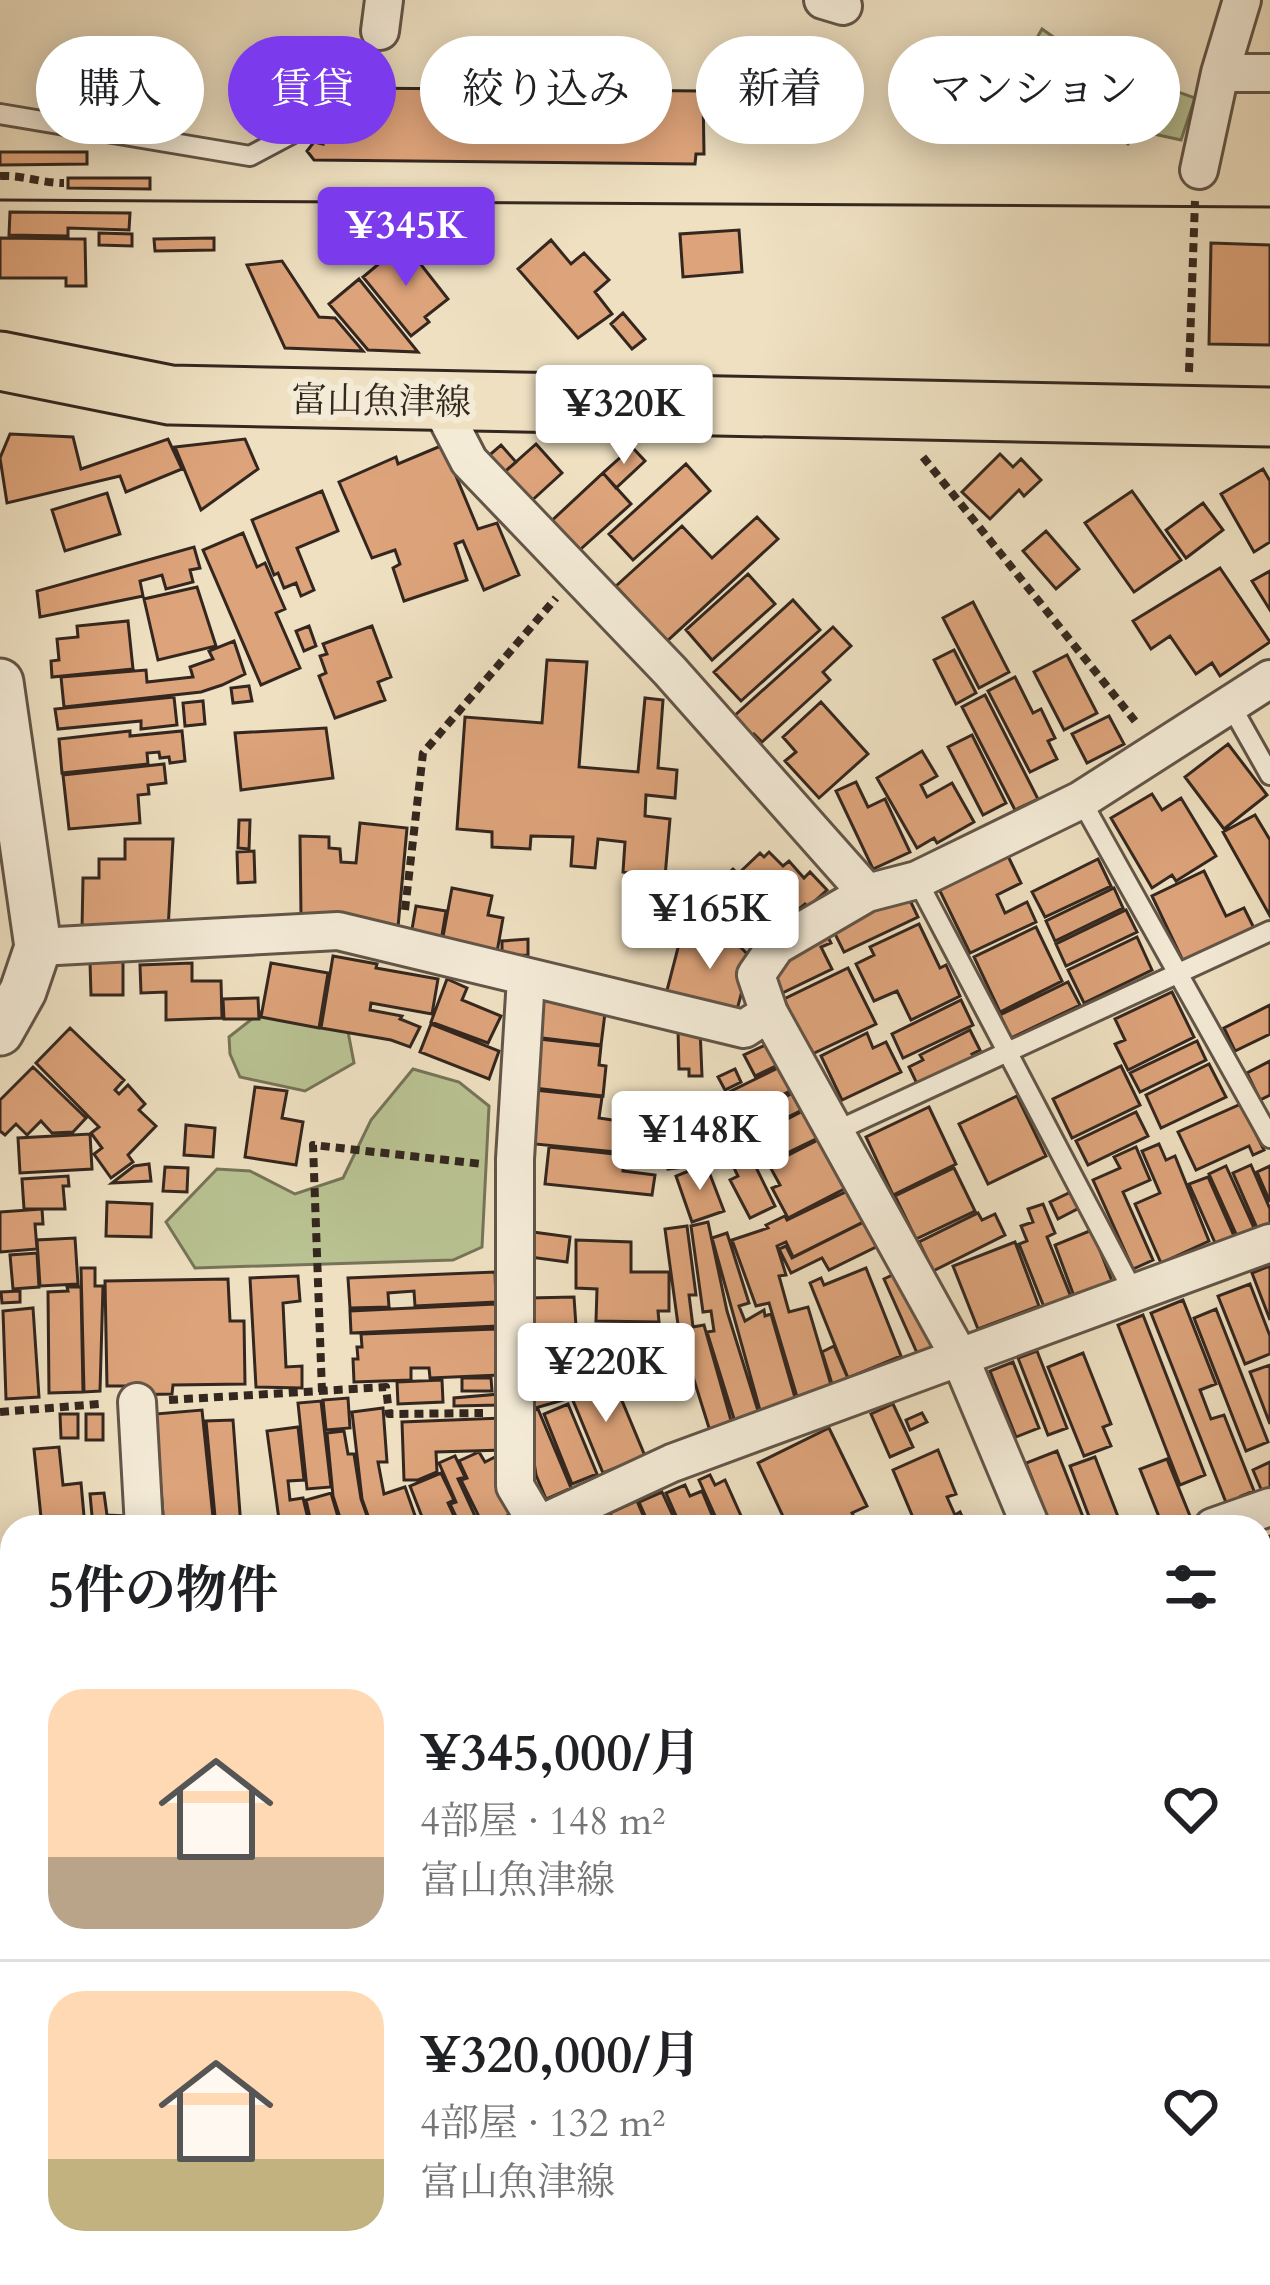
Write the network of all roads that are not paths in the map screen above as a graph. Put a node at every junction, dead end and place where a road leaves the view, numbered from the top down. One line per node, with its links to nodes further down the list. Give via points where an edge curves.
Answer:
1 (1242, 0): 2 (street)
2 (1220, 73): 3 (street); 6 (street)
3 (1270, 74)
4 (0, 114): 5 (lane, via 250,156)
5 (273, 144)
6 (1199, 170)
7 (0, 362): 8 (main road, 富山魚津線, via 170,395)
8 (437, 401): 9 (main road, 富山魚津線); 16 (street, via 469,461)
9 (1270, 417)
10 (1270, 679): 12 (street)
11 (0, 682): 18 (street)
12 (1230, 704): 13 (lane); 14 (street)
13 (1270, 776)
14 (1081, 800): 15 (street); 19 (lane)
15 (917, 880): 16 (street); 23 (lane)
16 (867, 893): 21 (street, via 776,946 756,975)
17 (1270, 931): 19 (lane)
18 (38, 947): 20 (street, via 338,932); 22 (street)
19 (1178, 975): 23 (lane); 25 (lane)
20 (526, 978): 21 (street, via 744,1029); 31 (street, via 515,1168 515,1486)
21 (769, 1013): 24 (street)
22 (0, 1032)
23 (1010, 1052): 24 (lane); 27 (lane)
24 (834, 1132): 28 (street)
25 (1270, 1138)
26 (1270, 1243): 27 (street)
27 (1134, 1293): 28 (street)
28 (960, 1358): 32 (street, via 672,1463); 33 (street)
29 (137, 1402): 30 (street)
30 (143, 1515)
31 (530, 1515)
32 (560, 1515)
33 (1026, 1515)

